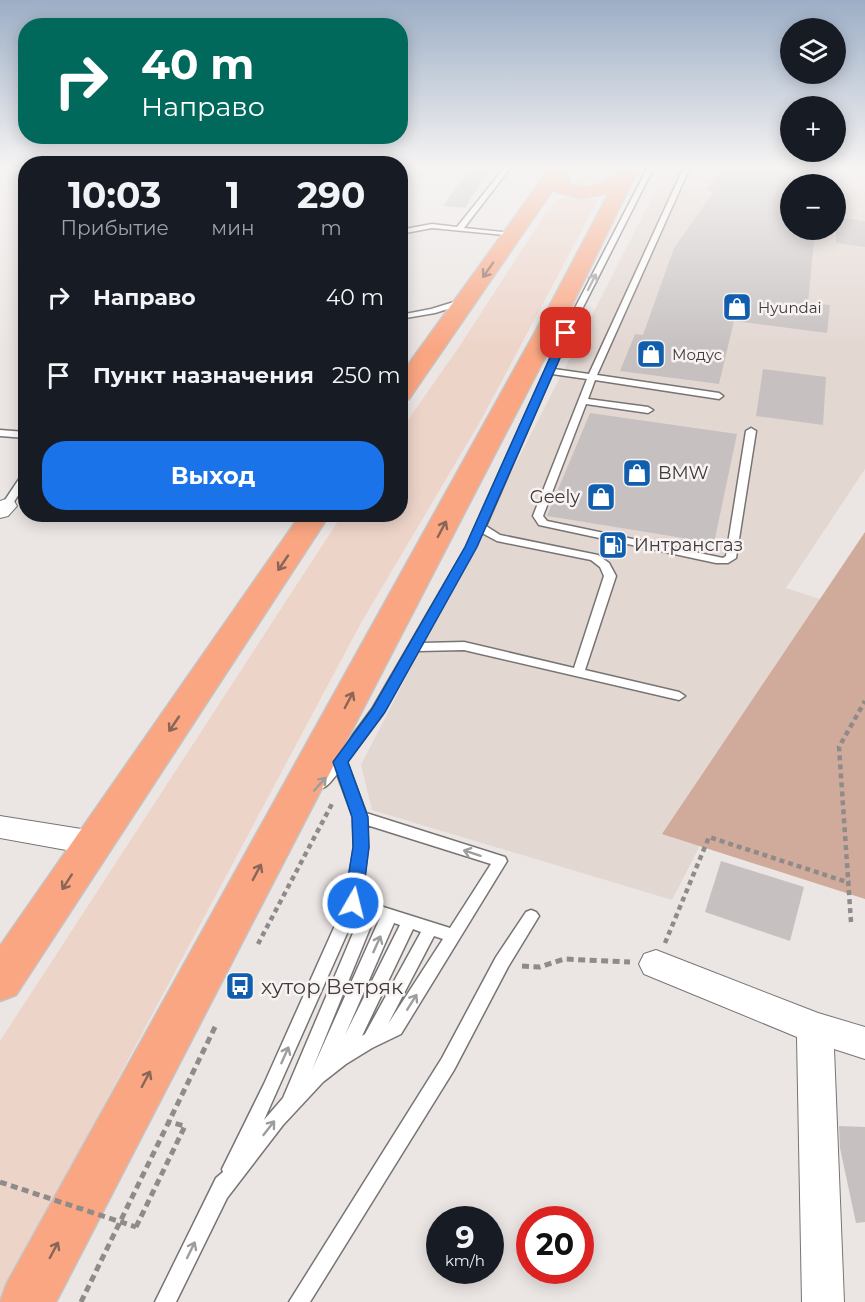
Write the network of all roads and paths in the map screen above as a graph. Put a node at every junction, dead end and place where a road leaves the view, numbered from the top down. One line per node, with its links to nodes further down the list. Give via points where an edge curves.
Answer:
1 (448, 228): 6 (lane)
2 (517, 228): 7 (highway)
3 (604, 228): 30 (highway, one-way to 3)
4 (611, 228): 10 (lane, one-way to 4)
5 (660, 228): 11 (lane)
6 (459, 229): 7 (lane)
7 (512, 235): 8 (highway, one-way to 8)
8 (468, 299): 9 (lane); 12 (highway)
9 (408, 316)
10 (550, 371): 11 (lane); 22 (lane)
11 (592, 378): 13 (lane); 14 (lane)
12 (408, 382)
13 (718, 396)
14 (583, 400): 15 (lane); 16 (lane, via 538,516 540,520 716,560 732,558)
15 (648, 410)
16 (751, 431)
17 (0, 433): 18 (lane)
18 (18, 434)
19 (18, 487): 20 (lane)
20 (3, 509)
21 (311, 522): 31 (highway, one-way to 31)
22 (480, 526): 23 (lane); 24 (lane, via 497,538 594,557 605,565 610,576)
23 (414, 647): 24 (lane, via 464,646); 27 (lane)
24 (579, 672): 25 (lane)
25 (679, 696)
26 (865, 700): 32 (path, via 839,747)
27 (343, 769): 28 (lane); 30 (lane, one-way to 27); 41 (path)
28 (360, 817): 33 (lane, via 361,847); 40 (lane, one-way to 28, via 500,861)
29 (0, 827): 31 (street)
30 (281, 827): 55 (highway, one-way to 30)
31 (94, 843): 44 (highway, one-way to 44)
32 (850, 883): 37 (path); 43 (path, via 709,837)
33 (353, 903): 34 (lane); 54 (lane, one-way to 33, via 270,1090)
34 (370, 910): 35 (lane); 51 (lane)
35 (388, 916): 38 (lane); 50 (lane, one-way to 35)
36 (531, 916): 42 (lane)
37 (851, 922)
38 (408, 923): 39 (lane); 49 (lane)
39 (430, 929): 40 (lane); 47 (lane)
40 (453, 936): 47 (lane, one-way to 40, via 395,1029)
41 (254, 951)
42 (502, 962): 43 (path, via 540,967 564,959); 58 (lane, via 448,1064)
43 (656, 964): 46 (street)
44 (0, 982)
45 (218, 1022): 52 (path)
46 (815, 1028): 48 (street); 59 (street)
47 (372, 1038): 49 (lane)
48 (865, 1043)
49 (345, 1053): 50 (lane)
50 (320, 1074): 51 (lane)
51 (290, 1101): 54 (lane, one-way to 51)
52 (169, 1122): 53 (path, bridge, via 185,1126 136,1227); 56 (path)
53 (0, 1182)
54 (220, 1191): 57 (lane, one-way to 54)
55 (26, 1302)
56 (81, 1302)
57 (165, 1302)
58 (299, 1302)
59 (823, 1302)

